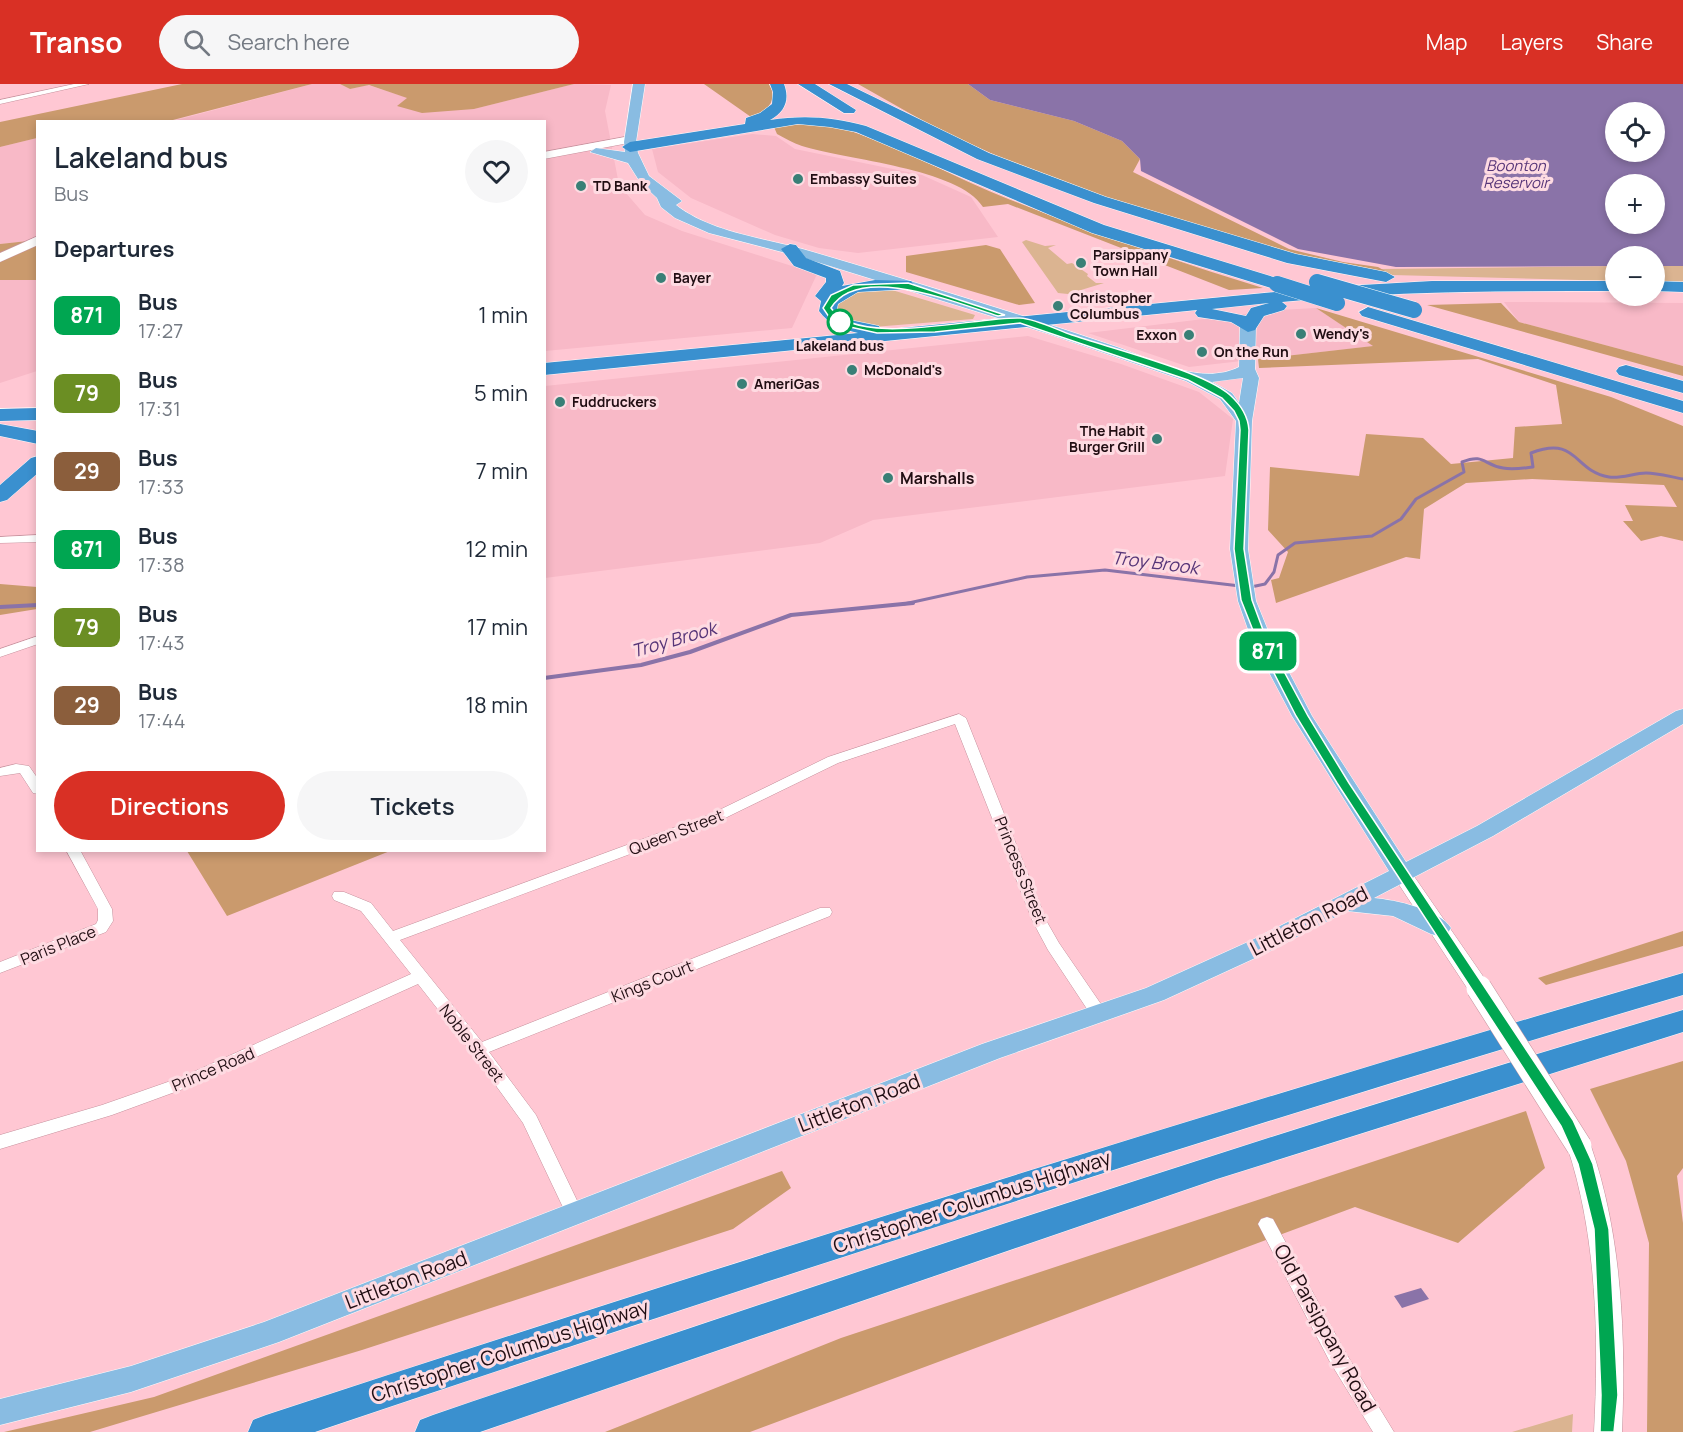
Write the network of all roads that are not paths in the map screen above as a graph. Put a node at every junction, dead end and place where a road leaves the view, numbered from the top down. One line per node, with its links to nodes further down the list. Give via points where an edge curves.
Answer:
1 (85, 84): 6 (street)
2 (639, 84): 7 (main road)
3 (777, 84): 7 (highway, via 781,103 765,117)
4 (805, 84): 15 (highway, via 903,140 1004,186 1123,233)
5 (834, 84): 17 (highway, via 934,134 1025,172 1100,200 1270,253 1389,277); 36 (highway, bridge, via 917,130 1032,183 1173,236 1317,282)
6 (0, 102)
7 (630, 140): 8 (main road, via 620,155); 9 (main road); 12 (main road, via 645,179 680,215 750,242); 15 (highway, via 791,121 839,123 1098,229)
8 (596, 152): 10 (main road)
9 (546, 157)
10 (546, 157)
11 (36, 241): 13 (main road)
12 (790, 249): 14 (main road); 24 (highway, via 800,262 834,275 835,283)
13 (0, 258)
14 (864, 272): 16 (main road); 24 (highway)
15 (1277, 284): 37 (highway, bridge)
16 (905, 285): 27 (main road); 29 (highway, via 856,287 834,297 828,311 839,322 861,328)
17 (1533, 285): 18 (highway); 27 (highway, via 1326,292)
18 (1605, 286)
19 (1665, 286): 20 (highway)
20 (1683, 287)
21 (1605, 294): 25 (highway, via 1463,296)
22 (1665, 295): 23 (highway)
23 (1683, 295)
24 (824, 296): 31 (highway, via 816,309 824,332)
25 (1278, 306): 26 (highway); 28 (highway, via 1257,312)
26 (1202, 313): 28 (highway, via 1236,317); 30 (highway)
27 (1021, 321): 29 (highway); 30 (main road)
28 (1248, 326): 33 (main road)
29 (935, 329): 31 (highway)
30 (1052, 330): 34 (main road); 35 (highway)
31 (808, 343): 32 (highway)
32 (546, 369)
33 (1247, 369): 34 (main road, via 1231,377); 40 (main road, via 1251,378)
34 (1192, 378): 40 (main road, via 1226,396)
35 (546, 379)
36 (1683, 387)
37 (1683, 407)
38 (36, 414): 39 (highway)
39 (0, 415)
40 (1244, 421): 55 (main road, via 1239,549 1244,585 1261,638 1302,716)
41 (36, 424): 42 (highway)
42 (0, 428): 43 (highway)
43 (36, 437)
44 (36, 464): 45 (highway)
45 (0, 496)
46 (36, 538): 47 (street)
47 (0, 540)
48 (36, 641): 49 (street)
49 (0, 653)
50 (1683, 715): 55 (main road, Littleton Road, via 1520,812)
51 (958, 718): 60 (street, Queen Street, via 833,760 716,818); 64 (street, Princess Street, via 1040,922)
52 (0, 772): 53 (street, via 24,770)
53 (36, 787)
54 (74, 852): 61 (street, Paris Place, via 105,909 106,921 100,928)
55 (1402, 874): 57 (main road, Littleton Road); 59 (main road)
56 (339, 896): 60 (street, Noble Street, via 366,907)
57 (1344, 903): 59 (main road, via 1398,908); 64 (main road, Littleton Road, via 1194,978)
58 (825, 912): 66 (street, Kings Court)
59 (1439, 928): 74 (main road, bridge, via 1579,1146 1592,1182 1602,1229 1610,1395)
60 (390, 938): 62 (street, Noble Street)
61 (0, 968)
62 (419, 977): 66 (street, Noble Street); 67 (street, Prince Road, via 188,1081)
63 (1683, 984): 71 (highway, Christopher Columbus Highway, via 1028,1184)
64 (1100, 1014): 68 (main road, Littleton Road, via 991,1051)
65 (1683, 1021): 72 (highway, via 1026,1228)
66 (479, 1050): 68 (street, Noble Street, via 530,1120)
67 (0, 1142)
68 (575, 1215): 70 (main road, Littleton Road, via 206,1355 131,1379)
69 (1267, 1224): 73 (street, Old Parsippany Road, via 1337,1356)
70 (0, 1412)
71 (266, 1432)
72 (433, 1432)
73 (1384, 1432)
74 (1608, 1432)

